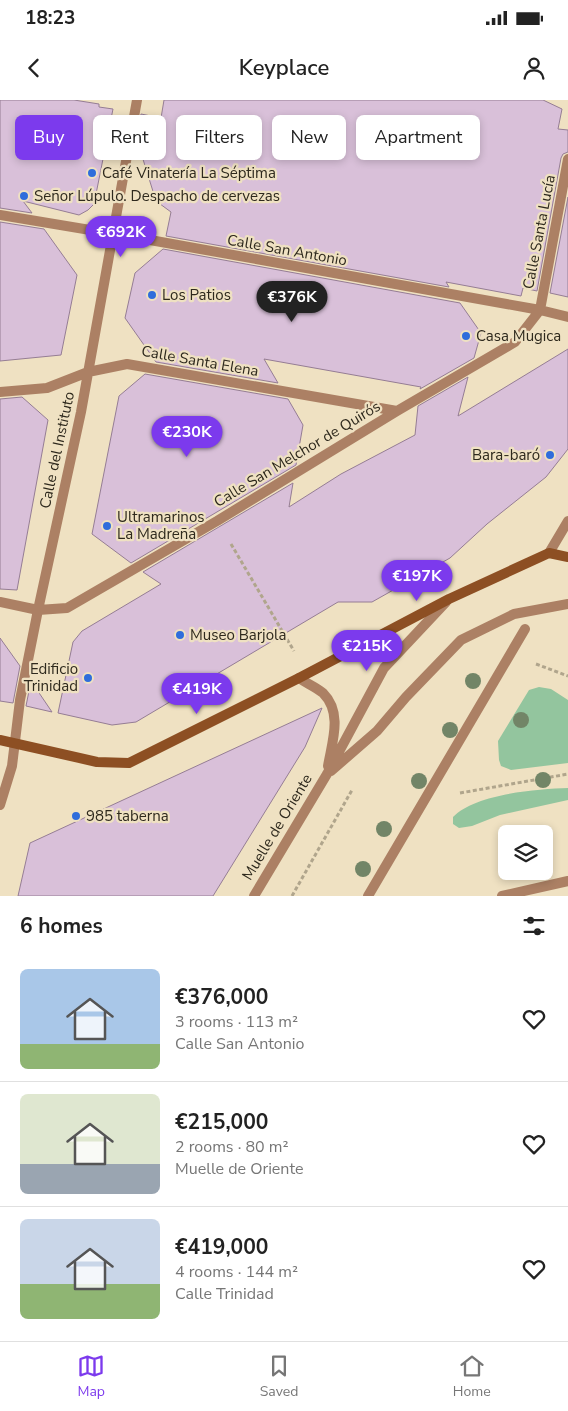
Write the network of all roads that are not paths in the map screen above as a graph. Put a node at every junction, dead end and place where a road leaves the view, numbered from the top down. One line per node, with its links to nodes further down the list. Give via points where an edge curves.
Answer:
1 (138, 100): 4 (street, Calle del Instituto)
2 (568, 159): 5 (street, Calle Santa Lucía)
3 (0, 215): 4 (street, Calle San Antonio)
4 (113, 234): 5 (street, Calle San Antonio); 7 (street, Calle del Instituto)
5 (540, 310): 6 (street, Calle San Antonio); 9 (street, Calle San Melchor de Quirós, via 514,342)
6 (568, 317)
7 (88, 372): 8 (street, Calle Santa Elena, via 47,388); 9 (street, Calle Santa Elena, via 127,364); 16 (street, Calle del Instituto)
8 (0, 392)
9 (397, 411): 16 (street, Calle San Melchor de Quirós, via 67,608)
10 (568, 521): 11 (street)
11 (549, 553): 12 (street); 13 (street)
12 (568, 557)
13 (449, 599): 18 (street); 21 (street, Muelle de Oriente, via 384,668)
14 (0, 602): 16 (street, Calle San Melchor de Quirós)
15 (568, 604): 21 (street, Muelle de Oriente, via 514,614 461,640 377,731)
16 (38, 610): 20 (street, Calle del Instituto, via 20,700)
17 (525, 629): 25 (street)
18 (299, 678): 20 (street, via 129,763 97,762); 21 (street, Muelle de Oriente, via 323,694 332,707 336,723)
19 (0, 740): 20 (street)
20 (16, 743): 22 (street, Calle del Instituto)
21 (326, 774): 24 (street, Muelle de Oriente)
22 (0, 805)
23 (568, 881): 26 (street)
24 (254, 896)
25 (368, 896)
26 (502, 896)

